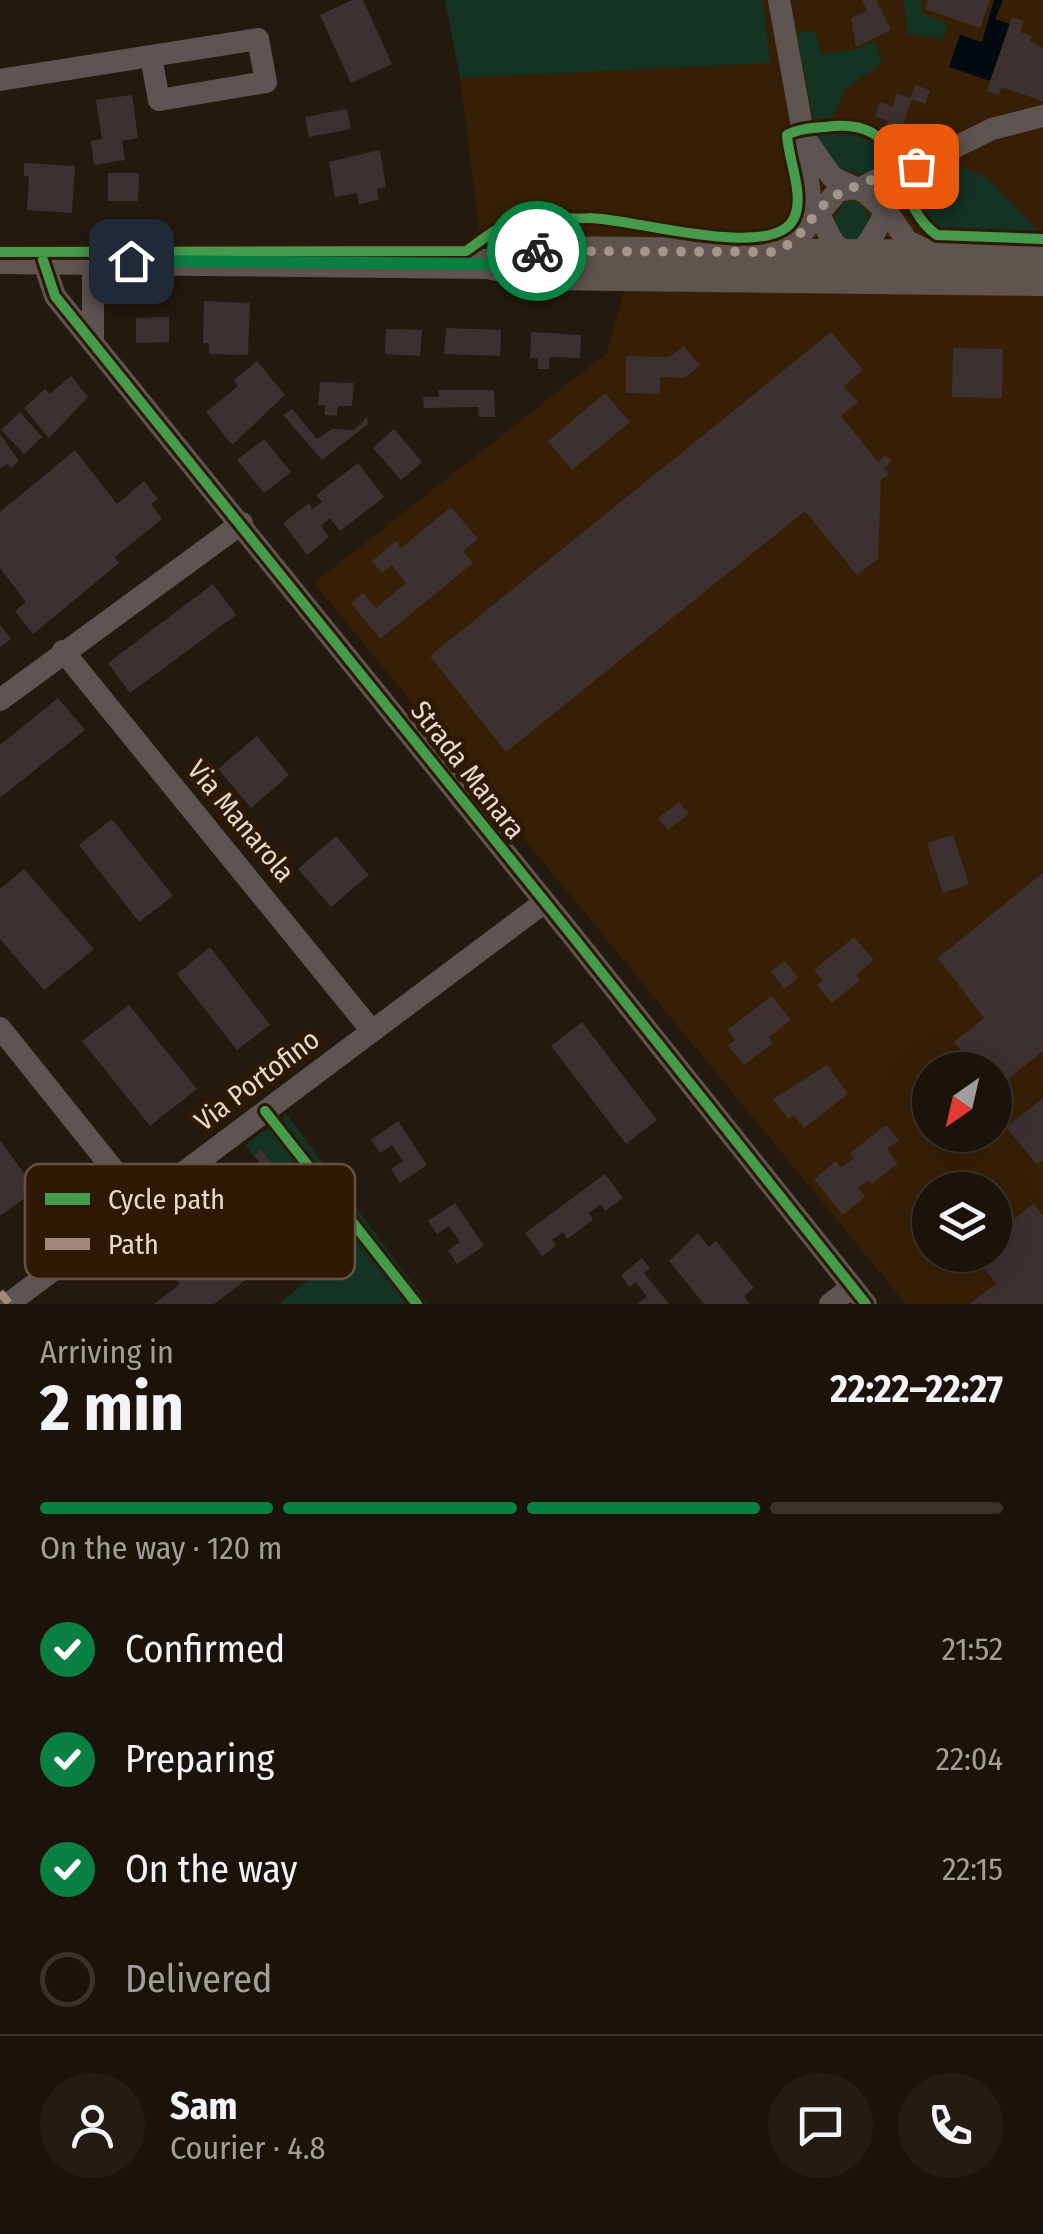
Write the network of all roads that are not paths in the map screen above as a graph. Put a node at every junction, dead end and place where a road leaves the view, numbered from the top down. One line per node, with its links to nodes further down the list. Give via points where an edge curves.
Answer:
1 (779, 0): 5 (street)
2 (151, 56): 2 (street, via 258,38 266,82 158,100); 3 (street)
3 (0, 80)
4 (1043, 116): 6 (street, via 992,130)
5 (803, 130): 7 (street, via 825,170); 9 (street, via 808,188)
6 (906, 174): 7 (street); 8 (street)
7 (851, 192): 8 (street); 9 (street)
8 (885, 221): 9 (street); 15 (street)
9 (834, 240): 14 (main road); 14 (street, via 791,245); 15 (main road)
10 (1043, 256): 15 (main road)
11 (0, 259): 12 (main road)
12 (43, 260): 13 (main road); 17 (street, Strada Manara, via 55,296)
13 (93, 260): 14 (main road, via 488,264 540,275); 17 (street)
14 (765, 265): 15 (main road)
15 (947, 267): 16 (main road)
16 (1043, 281)
17 (93, 342): 18 (street, Strada Manara)
18 (242, 523): 19 (street); 21 (street, Strada Manara, via 458,789)
19 (63, 651): 20 (street); 23 (street, Via Manarola)
20 (0, 700)
21 (542, 904): 23 (street, Via Portofino); 28 (street, Strada Manara)
22 (0, 1028): 24 (street)
23 (372, 1031): 25 (street, Via Portofino)
24 (109, 1164)
25 (194, 1164)
26 (41, 1279): 29 (street, Via Portofino)
27 (0, 1292): 29 (street)
28 (859, 1295): 30 (street)
29 (8, 1304)
30 (830, 1304)

